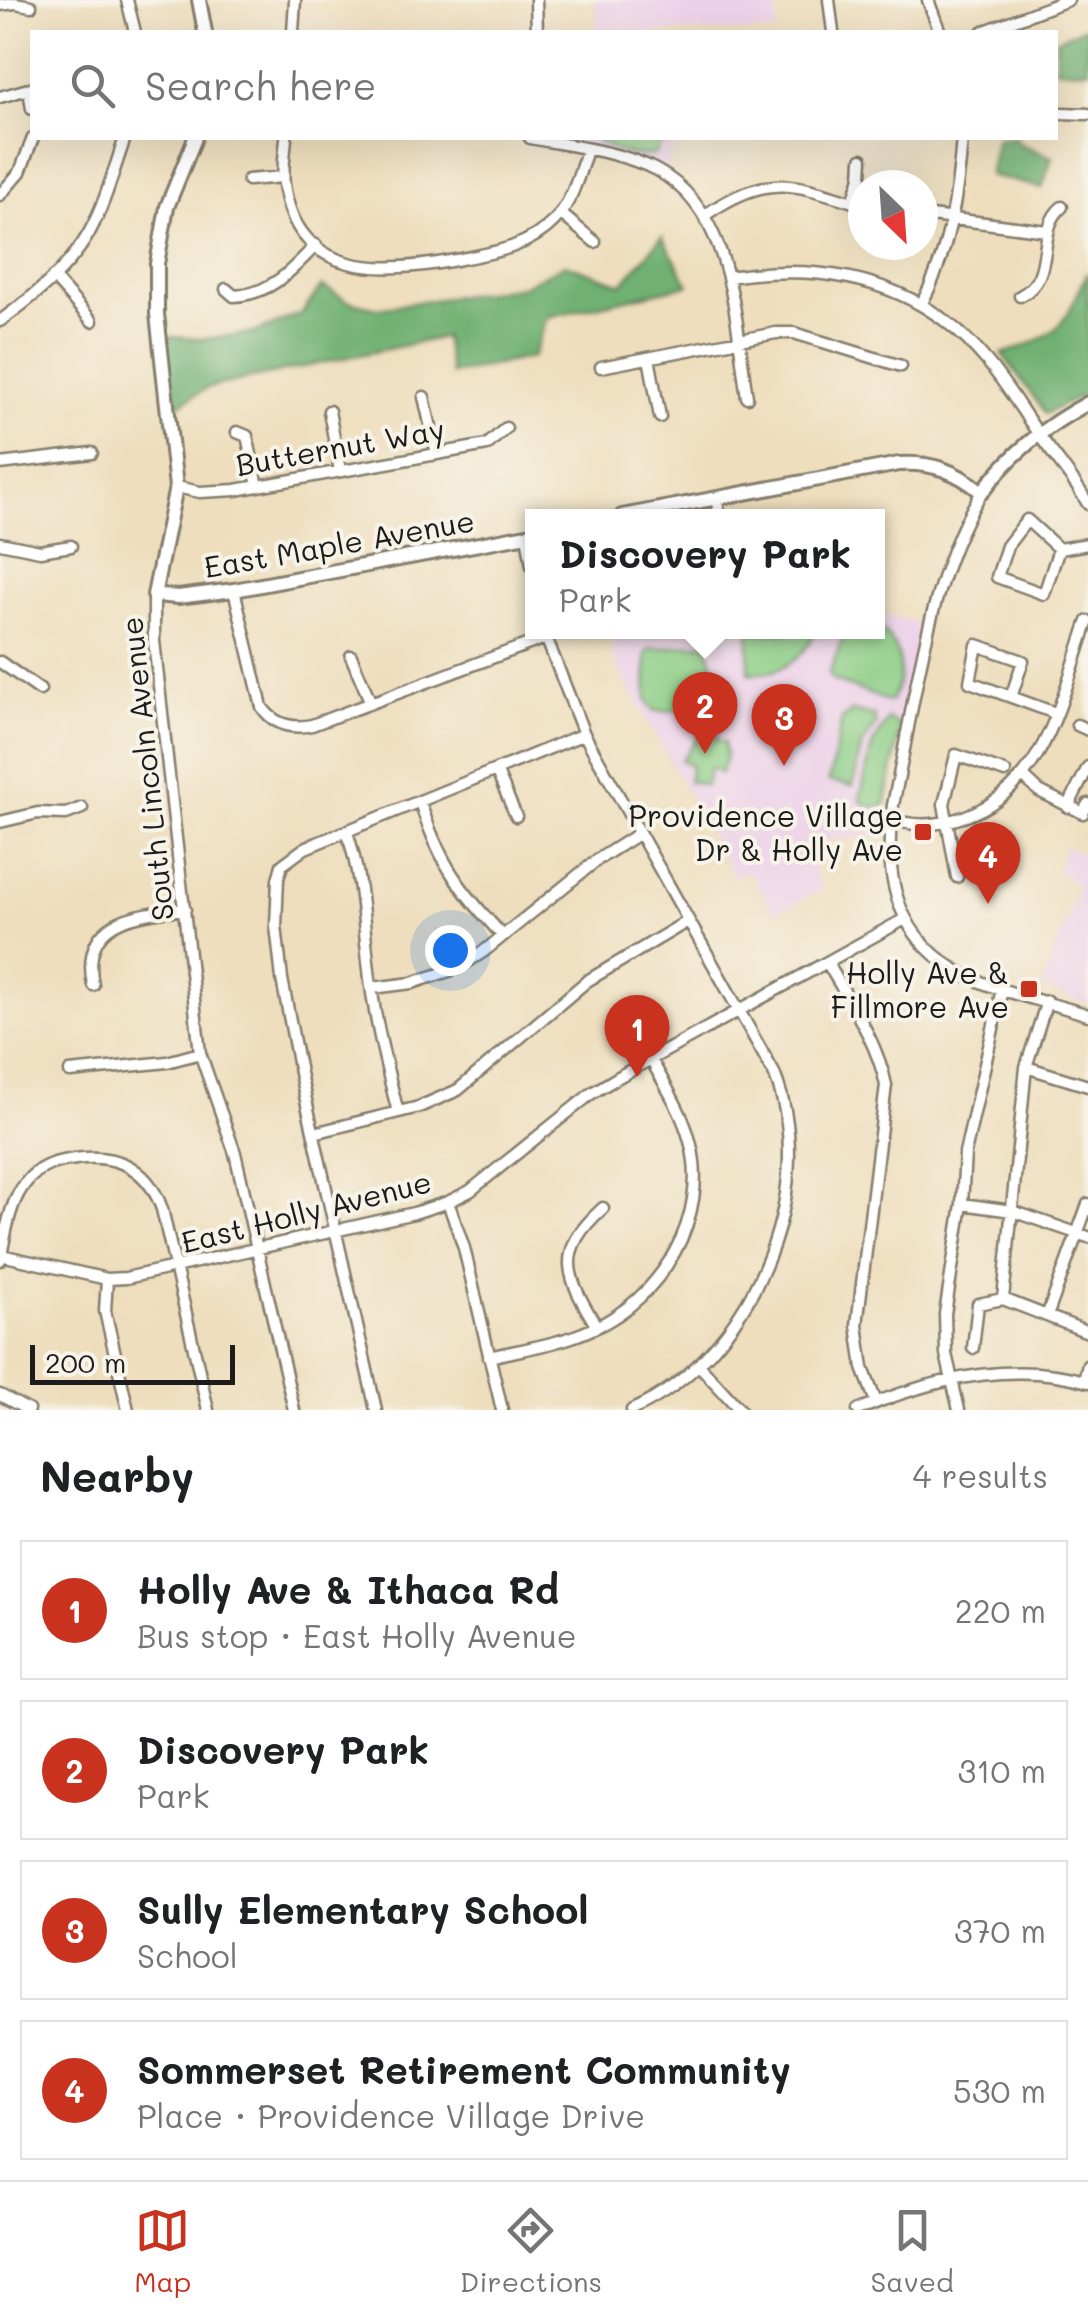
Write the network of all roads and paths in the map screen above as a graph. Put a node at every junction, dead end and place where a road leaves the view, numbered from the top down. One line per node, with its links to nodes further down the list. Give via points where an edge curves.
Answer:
1 (127, 0): 10 (street)
2 (199, 0): 11 (main road)
3 (295, 0): 12 (street)
4 (536, 0): 13 (street)
5 (928, 0): 15 (street)
6 (1068, 0): 16 (street)
7 (829, 3): 14 (street)
8 (0, 6): 9 (street)
9 (31, 6)
10 (134, 30)
11 (205, 30)
12 (293, 30)
13 (537, 30)
14 (833, 30)
15 (939, 30)
16 (987, 30)
17 (30, 89): 18 (street)
18 (0, 97)
19 (1061, 113): 20 (street)
20 (1088, 114)
21 (32, 140): 32 (street, via 20,172)
22 (125, 140): 42 (street, via 90,231)
23 (194, 140): 68 (main road, South Lincoln Avenue, via 159,245 156,314)
24 (286, 140): 30 (street)
25 (540, 140): 27 (street)
26 (962, 140): 38 (street)
27 (587, 150): 35 (street); 36 (street, via 655,168)
28 (862, 158): 29 (street)
29 (861, 170)
30 (283, 177): 31 (street); 41 (street, via 296,219)
31 (248, 180)
32 (0, 195)
33 (848, 201): 36 (street, via 775,185)
34 (1062, 207): 39 (street)
35 (560, 214): 40 (street); 41 (street, via 509,249 414,268 364,268)
36 (705, 215): 43 (street)
37 (938, 217): 38 (street)
38 (950, 218): 39 (street); 46 (street, via 946,247)
39 (1046, 231): 45 (street, via 1035,284)
40 (595, 242)
41 (316, 245): 44 (street, via 275,285 253,295 234,296)
42 (53, 277): 47 (street); 48 (street)
43 (728, 277): 46 (street, via 830,274); 49 (street)
44 (226, 289)
45 (1020, 296)
46 (922, 303): 60 (street, via 985,359)
47 (0, 321)
48 (92, 321)
49 (738, 340): 50 (street); 51 (street, via 806,334); 54 (street)
50 (649, 358): 52 (street); 57 (street)
51 (901, 366)
52 (601, 367)
53 (424, 397): 62 (street)
54 (747, 397)
55 (1088, 403): 60 (main road)
56 (329, 411): 64 (street)
57 (660, 417)
58 (506, 428): 62 (street, Butternut Way, via 487,444)
59 (237, 432): 67 (street, via 247,436)
60 (1037, 432): 66 (street); 69 (main road)
61 (92, 453): 63 (street)
62 (437, 454): 64 (street, Butternut Way)
63 (0, 464)
64 (340, 471): 67 (street, Butternut Way)
65 (1088, 476): 66 (street)
66 (1076, 484): 71 (street)
67 (258, 486): 68 (street, Butternut Way, via 200,492)
68 (176, 487): 80 (main road, South Lincoln Avenue)
69 (982, 492): 70 (main road, via 946,469 918,463); 101 (street, via 941,582)
70 (716, 499): 72 (main road); 73 (street)
71 (1088, 504)
72 (662, 509)
73 (718, 509)
74 (525, 535): 79 (main road, East Maple Avenue)
75 (0, 543): 77 (street, via 40,551)
76 (1088, 544): 78 (street)
77 (71, 546)
78 (1059, 549): 78 (street, via 1027,520 996,576 1044,594)
79 (234, 590): 80 (main road, East Maple Avenue); 89 (street, via 258,698 273,720 307,726)
80 (154, 595): 107 (street, South Lincoln Avenue)
81 (1088, 621): 84 (street)
82 (535, 639): 89 (street)
83 (547, 639): 91 (street)
84 (1083, 650): 90 (street)
85 (351, 656): 89 (street)
86 (0, 662): 87 (street)
87 (40, 690)
88 (1011, 697): 88 (street, via 970,682 977,645 1022,661); 90 (street)
89 (372, 703)
90 (1055, 712): 95 (street)
91 (584, 734): 93 (street); 105 (street)
92 (1088, 767): 98 (street)
93 (497, 772): 96 (street); 100 (street)
94 (1005, 772): 103 (street, via 956,755 944,804)
95 (1024, 777): 98 (street); 103 (street, via 992,805)
96 (420, 802): 104 (street); 110 (street, via 446,868)
97 (1088, 804): 98 (street, via 1083,814)
98 (1068, 806)
99 (82, 808): 102 (street)
100 (516, 816)
101 (891, 819): 103 (street); 108 (street, via 889,866)
102 (0, 822)
103 (947, 822): 106 (street)
104 (347, 832): 113 (street, via 362,885); 124 (street, via 291,856 280,872 275,901 282,979)
105 (638, 834): 109 (street); 110 (street)
106 (956, 876)
107 (185, 908): 112 (street, via 135,915 108,928 92,954); 118 (street, South Lincoln Avenue)
108 (905, 918): 111 (street, East Holly Avenue); 114 (street, via 950,967)
109 (688, 921): 116 (street); 123 (street, via 587,981 458,1090)
110 (502, 936): 113 (street, via 458,968)
111 (827, 962): 116 (street, East Holly Avenue); 147 (street, via 870,1039 886,1085 857,1325)
112 (93, 985)
113 (372, 988): 123 (street)
114 (1002, 989): 115 (street); 126 (street, via 965,1153)
115 (1047, 1001): 117 (street); 120 (street)
116 (738, 1012): 119 (street, East Holly Avenue); 143 (street, via 786,1104 787,1176 751,1299)
117 (1088, 1015)
118 (200, 1054): 121 (street); 132 (street, South Lincoln Avenue, via 226,1122)
119 (650, 1058): 125 (street, East Holly Avenue, via 592,1093 496,1173); 138 (street, via 690,1140 690,1208 658,1278)
120 (1026, 1067): 122 (street); 129 (street)
121 (70, 1072)
122 (1088, 1086)
123 (398, 1112): 124 (street)
124 (314, 1133): 130 (street)
125 (448, 1202): 130 (street, East Holly Avenue); 141 (street)
126 (962, 1204): 129 (street); 144 (street, via 945,1314)
127 (1088, 1204): 131 (street)
128 (603, 1208): 138 (street, via 579,1230 570,1260 574,1285)
129 (1012, 1211): 131 (street); 136 (street)
130 (336, 1231): 132 (street, East Holly Avenue); 152 (street)
131 (1083, 1235): 137 (street)
132 (258, 1249): 134 (street, East Holly Avenue); 151 (street, South Lincoln Avenue)
133 (0, 1258): 134 (street, via 15,1199 34,1173 67,1160 109,1158 143,1174 156,1195); 135 (street, East Holly Avenue)
134 (176, 1268): 135 (street, East Holly Avenue); 150 (street)
135 (107, 1279): 149 (street, via 105,1311)
136 (1003, 1299): 137 (street); 140 (street, via 978,1304)
137 (1047, 1316): 139 (street)
138 (597, 1327): 141 (street)
139 (1088, 1332)
140 (973, 1348)
141 (489, 1357): 153 (street)
142 (1088, 1365): 145 (street)
143 (700, 1366): 154 (street); 155 (street)
144 (952, 1380): 145 (street, via 1014,1372); 147 (street); 157 (street)
145 (1086, 1381)
146 (0, 1395): 148 (street)
147 (876, 1402): 156 (street)
148 (28, 1410)
149 (128, 1410)
150 (208, 1410)
151 (294, 1410)
152 (376, 1410)
153 (502, 1410)
154 (632, 1410)
155 (740, 1410)
156 (858, 1410)
157 (958, 1410)

